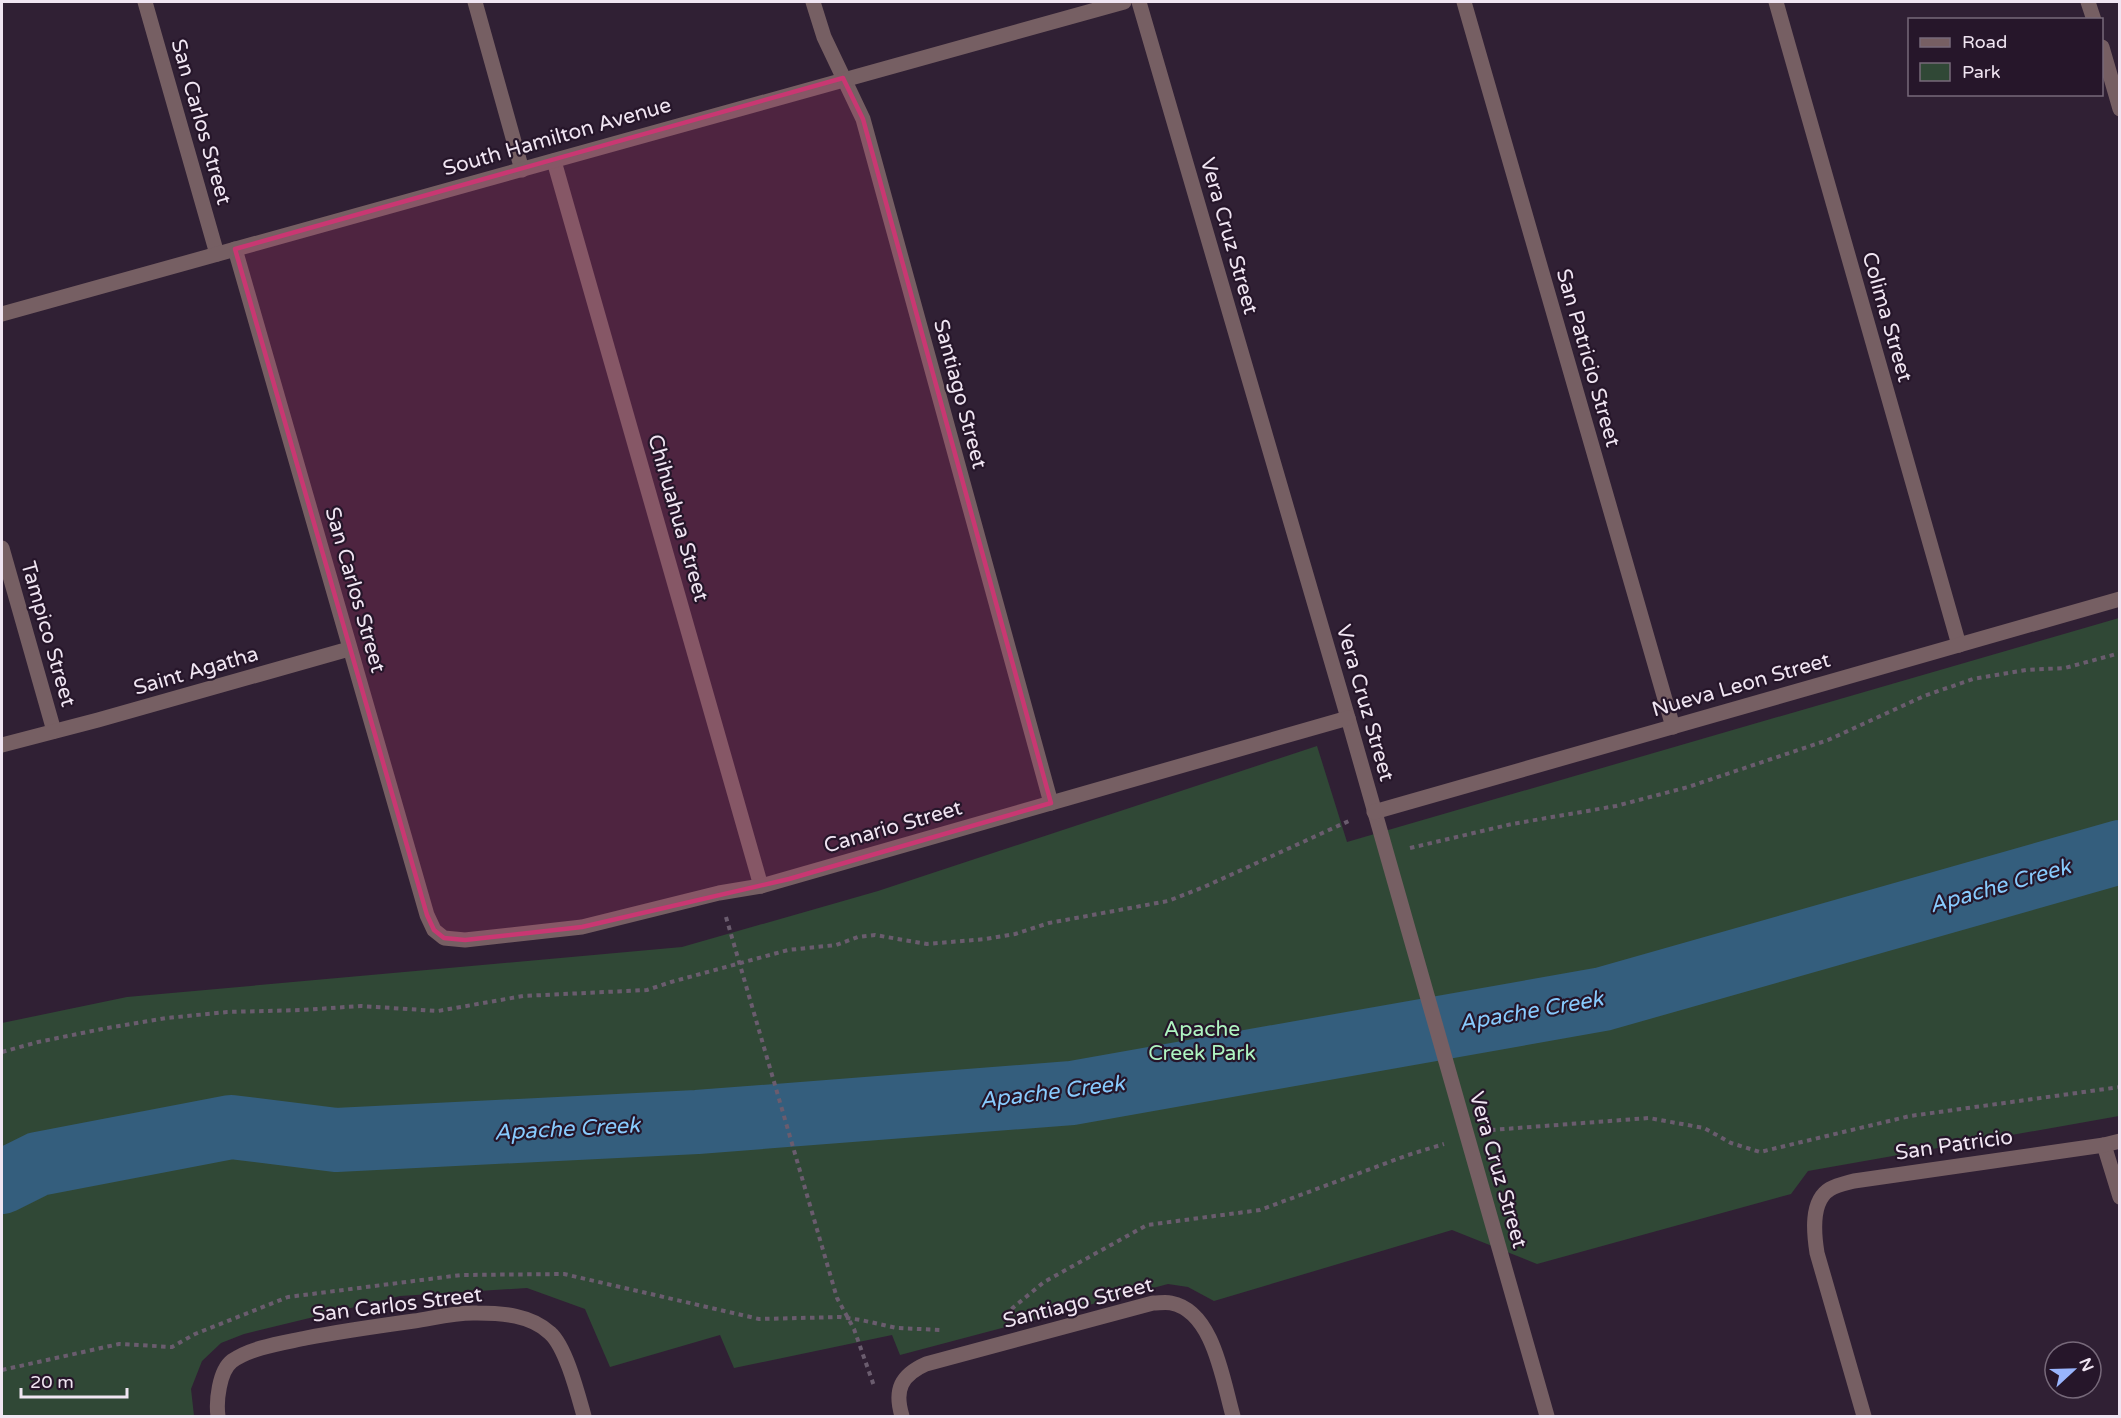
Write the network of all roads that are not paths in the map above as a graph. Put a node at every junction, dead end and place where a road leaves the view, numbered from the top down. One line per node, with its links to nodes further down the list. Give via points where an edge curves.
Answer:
1 (145, 2): 16 (street, San Carlos Street)
2 (475, 2): 14 (street)
3 (813, 2): 11 (street, Santiago Street)
4 (1124, 2): 11 (street, South Hamilton Avenue)
5 (1139, 2): 22 (street, Vera Cruz Street)
6 (1464, 2): 23 (street, San Patricio Street)
7 (1776, 2): 20 (street, Colima Street)
8 (2088, 2): 9 (street)
9 (2093, 18)
10 (2103, 50): 12 (street)
11 (843, 78): 13 (street, South Hamilton Avenue); 26 (street, Santiago Street, via 863,119)
12 (2120, 109)
13 (554, 160): 14 (street, South Hamilton Avenue); 28 (street, Chihuahua Street)
14 (522, 170): 15 (street, South Hamilton Avenue)
15 (235, 249): 16 (street, South Hamilton Avenue); 21 (street, San Carlos Street)
16 (217, 254): 17 (street, South Hamilton Avenue)
17 (2, 314)
18 (2, 548): 24 (street, Tampico Street)
19 (2120, 599): 20 (street, Nueva Leon Street)
20 (1959, 645): 23 (street, Nueva Leon Street)
21 (349, 649): 24 (street, Saint Agatha); 29 (street, San Carlos Street, via 427,915 434,930)
22 (1348, 718): 26 (street, Canario Street); 27 (street, Vera Cruz Street)
23 (1673, 726): 27 (street, Nueva Leon Street)
24 (54, 731): 25 (street, Saint Agatha)
25 (2, 745)
26 (1051, 803): 28 (street, Canario Street)
27 (1374, 812): 37 (street, Vera Cruz Street)
28 (761, 886): 29 (street, Canario Street, via 582,927 465,940)
29 (444, 938)
30 (2120, 1141): 31 (street, San Patricio)
31 (2104, 1145): 32 (street); 38 (street, San Patricio, via 1854,1181 1830,1189 1821,1199 1814,1233 1817,1253)
32 (2120, 1197)
33 (901, 1413): 36 (street, Santiago Street, via 903,1380 912,1370 926,1364 1153,1303 1172,1303 1204,1325)
34 (218, 1416): 35 (street, San Carlos Street, via 221,1381 231,1362 267,1346 474,1312 512,1315 551,1334 574,1381)
35 (584, 1416)
36 (1233, 1416)
37 (1547, 1416)
38 (1864, 1416)

